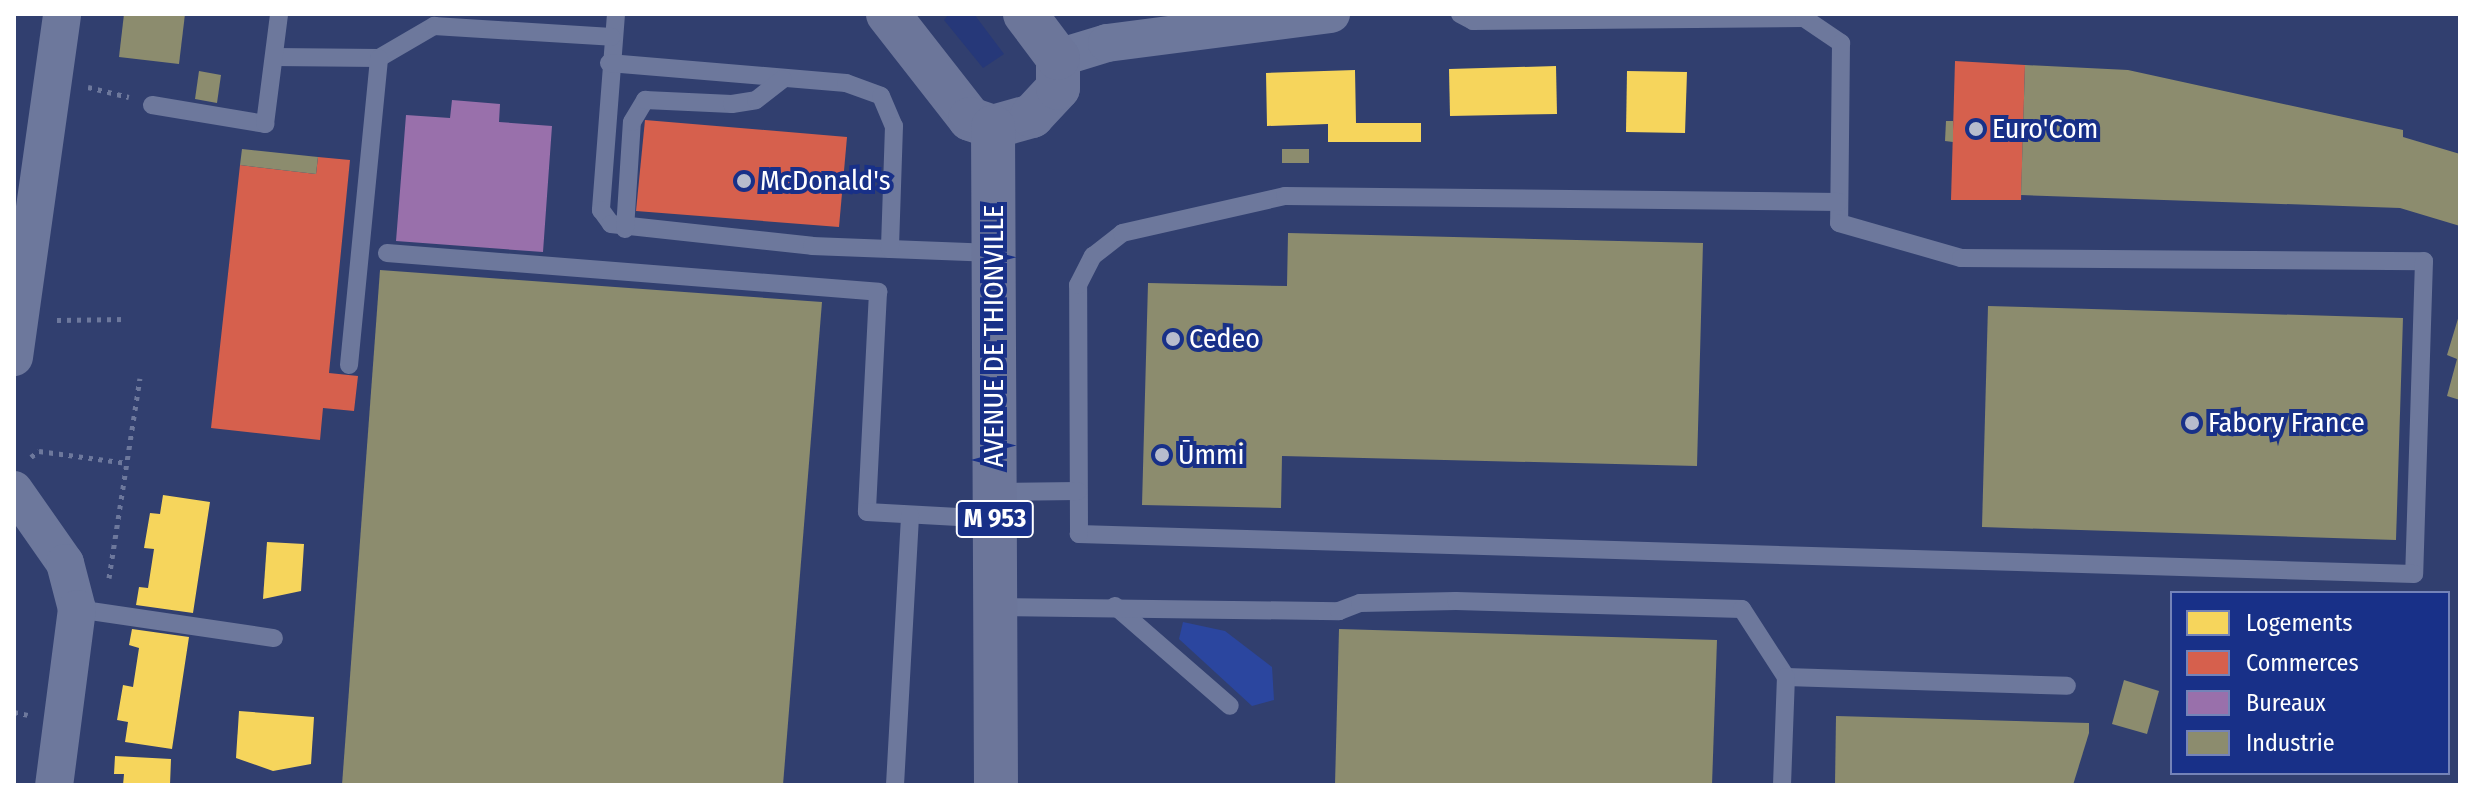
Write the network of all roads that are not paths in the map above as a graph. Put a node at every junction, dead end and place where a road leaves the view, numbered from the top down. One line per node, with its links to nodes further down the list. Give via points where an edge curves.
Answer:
1 (62, 14): 21 (street)
2 (279, 14): 9 (lane)
3 (616, 14): 8 (lane)
4 (888, 14): 15 (main road, via 970,119)
5 (1025, 14): 11 (main road)
6 (1331, 14): 11 (street, via 1107,43)
7 (1460, 14): 16 (lane, via 1473,21 1804,18 1841,43)
8 (612, 37): 10 (lane, via 434,26); 12 (lane)
9 (274, 57): 10 (lane); 14 (lane, via 265,124)
10 (379, 58): 22 (lane)
11 (1058, 58): 15 (main road, via 1058,88 1032,116)
12 (609, 63): 13 (lane); 17 (lane, via 601,210)
13 (783, 79): 17 (lane, via 756,100 732,104 645,100 632,122); 18 (lane, via 846,83 881,96 894,126)
14 (152, 105)
15 (993, 127): 20 (main road, AVENUE DE THIONVILLE / M 953)
16 (1839, 202): 24 (lane, via 1285,196 1122,233 1093,256 1078,285); 24 (lane, via 1839,223 1961,258 2424,261 2414,574 1079,534)
17 (625, 229): 18 (lane)
18 (890, 249): 20 (lane)
19 (387, 253): 26 (lane, via 878,292 867,512)
20 (994, 253): 25 (main road, AVENUE DE THIONVILLE / M 953)
21 (14, 357)
22 (349, 365)
23 (18, 477): 29 (street)
24 (1078, 491): 25 (lane)
25 (995, 506): 26 (lane); 28 (main road, AVENUE DE THIONVILLE / M 953)
26 (910, 515): 35 (lane)
27 (1115, 606): 28 (lane); 31 (lane, via 1339,611 1360,603 1456,601 1742,609); 33 (lane)
28 (995, 607): 36 (main road, AVENUE DE THIONVILLE / M 953)
29 (91, 611): 30 (lane); 34 (street)
30 (274, 638)
31 (1786, 677): 32 (lane); 37 (lane)
32 (2067, 686)
33 (1230, 706)
34 (54, 785)
35 (895, 785)
36 (996, 785)
37 (1782, 785)

